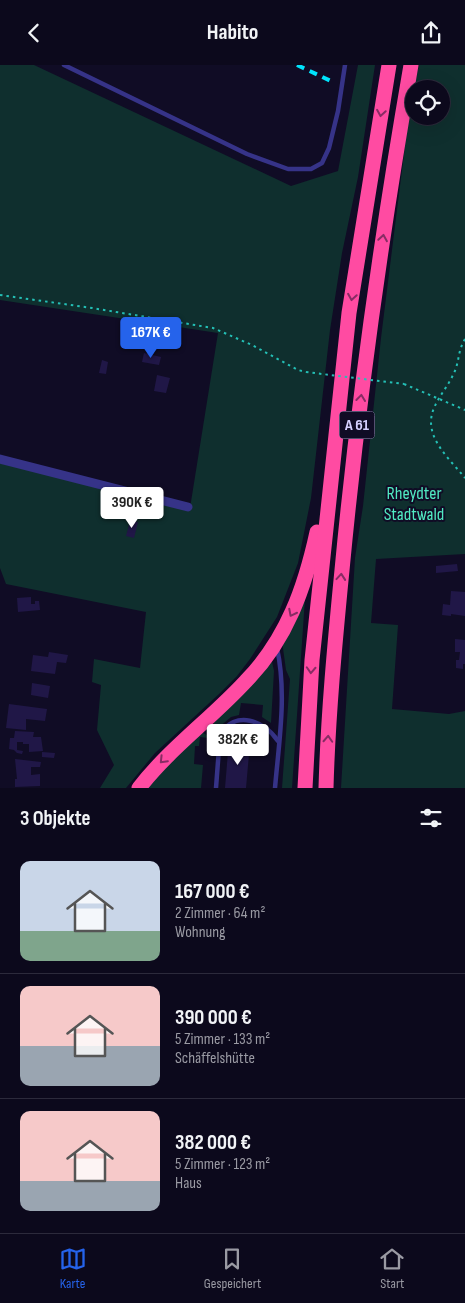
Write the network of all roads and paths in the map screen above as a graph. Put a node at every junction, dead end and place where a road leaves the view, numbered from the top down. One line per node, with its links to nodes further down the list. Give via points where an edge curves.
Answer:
1 (64, 65): 2 (lane, via 247,154 288,169 311,169 322,163 329,148)
2 (345, 65)
3 (389, 65): 9 (highway, A 61, one-way to 9, via 349,313)
4 (411, 65): 21 (highway, A 61, one-way to 4, via 327,740 357,424)
5 (0, 295): 7 (path, bridge, via 213,328 298,370 404,384)
6 (465, 339): 7 (path, via 458,351 457,368)
7 (439, 399): 8 (path); 11 (path, via 431,418 432,433)
8 (465, 410)
9 (334, 447): 13 (highway, one-way to 13, via 308,570 297,603); 20 (highway, A 61, one-way to 20, via 312,660)
10 (0, 459): 12 (street)
11 (465, 478)
12 (188, 507)
13 (276, 642): 14 (highway, via 248,680); 16 (lane, via 282,685)
14 (204, 722): 15 (lane); 17 (highway, one-way to 17, via 150,773)
15 (220, 735): 16 (lane, via 236,722 247,720 264,726); 18 (lane)
16 (278, 741): 19 (lane)
17 (139, 788)
18 (216, 788)
19 (275, 788)
20 (305, 788)
21 (326, 788)

